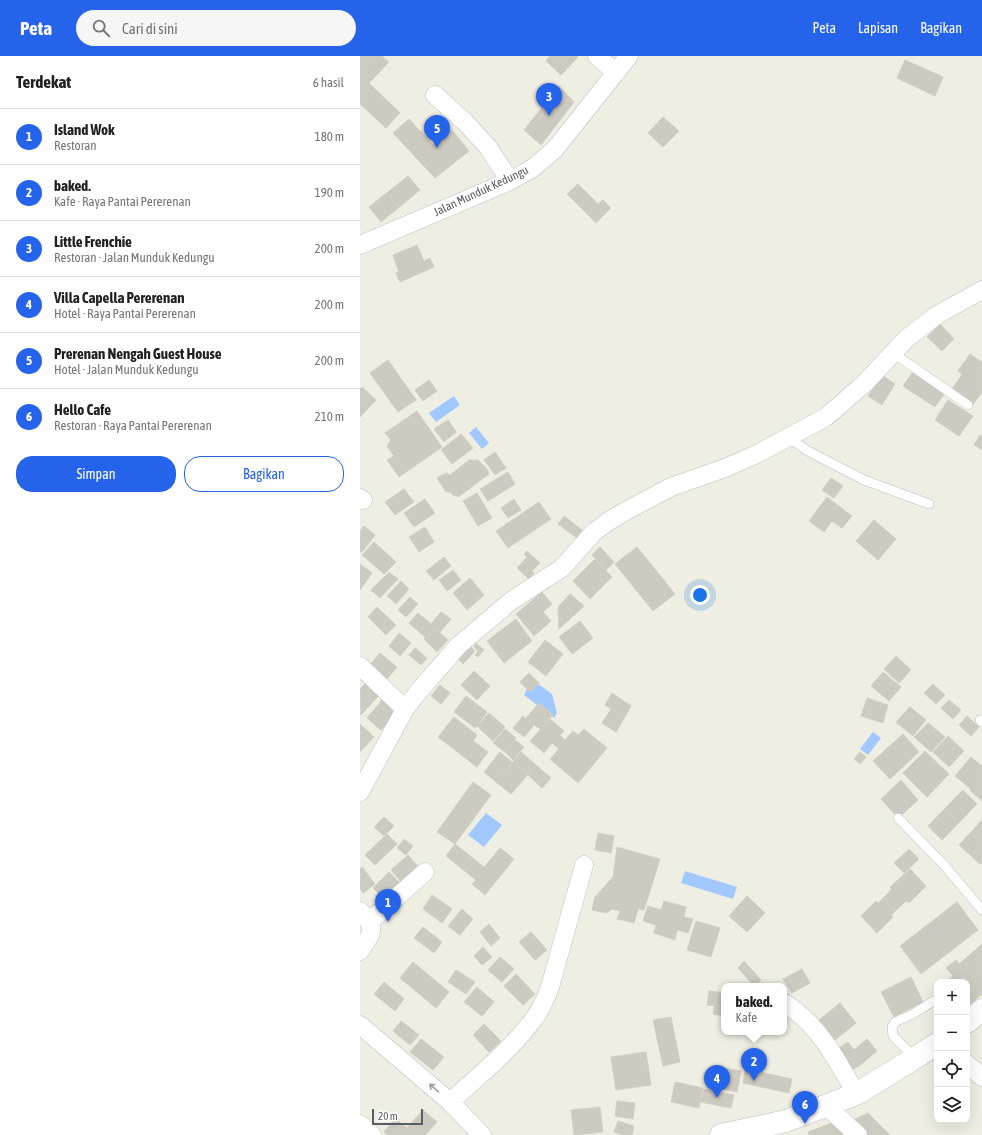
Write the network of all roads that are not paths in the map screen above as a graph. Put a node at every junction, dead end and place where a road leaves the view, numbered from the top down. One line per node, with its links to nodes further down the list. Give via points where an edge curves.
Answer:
1 (597, 56): 3 (street)
2 (629, 56): 3 (street, Jalan Munduk Kedungu)
3 (616, 73): 5 (street, Jalan Munduk Kedungu, via 555,149 532,168)
4 (435, 95): 5 (street, via 488,147)
5 (510, 181): 6 (street, Jalan Munduk Kedungu)
6 (360, 245)
7 (982, 290): 8 (street, via 937,316 907,338)
8 (893, 353): 9 (lane); 10 (street, via 864,384 826,417)
9 (968, 405)
10 (789, 438): 11 (lane, via 808,451 864,480); 13 (street, via 725,468 671,487 609,521 594,532 562,568 511,601 459,645)
11 (929, 504)
12 (360, 666): 13 (street)
13 (405, 709): 14 (street)
14 (360, 792)
15 (898, 818): 18 (lane, via 944,865)
16 (584, 865): 31 (street, via 545,1000 534,1019 512,1044)
17 (425, 872): 19 (street)
18 (982, 910)
19 (364, 916): 20 (street, via 372,929 370,937)
20 (360, 951)
21 (934, 1001): 27 (lane, via 895,1022 892,1027 893,1036)
22 (787, 1005): 30 (street, via 809,1023 842,1069)
23 (982, 1010): 24 (street)
24 (970, 1020)
25 (360, 1025): 31 (street, one-way to 25)
26 (934, 1046): 27 (street)
27 (915, 1058): 30 (street)
28 (970, 1067): 29 (street)
29 (982, 1077)
30 (856, 1094): 32 (street)
31 (450, 1102): 36 (street)
32 (826, 1106): 34 (street, via 786,1121); 37 (street)
33 (360, 1124): 35 (street)
34 (732, 1134)
35 (372, 1135)
36 (482, 1135)
37 (858, 1135)

